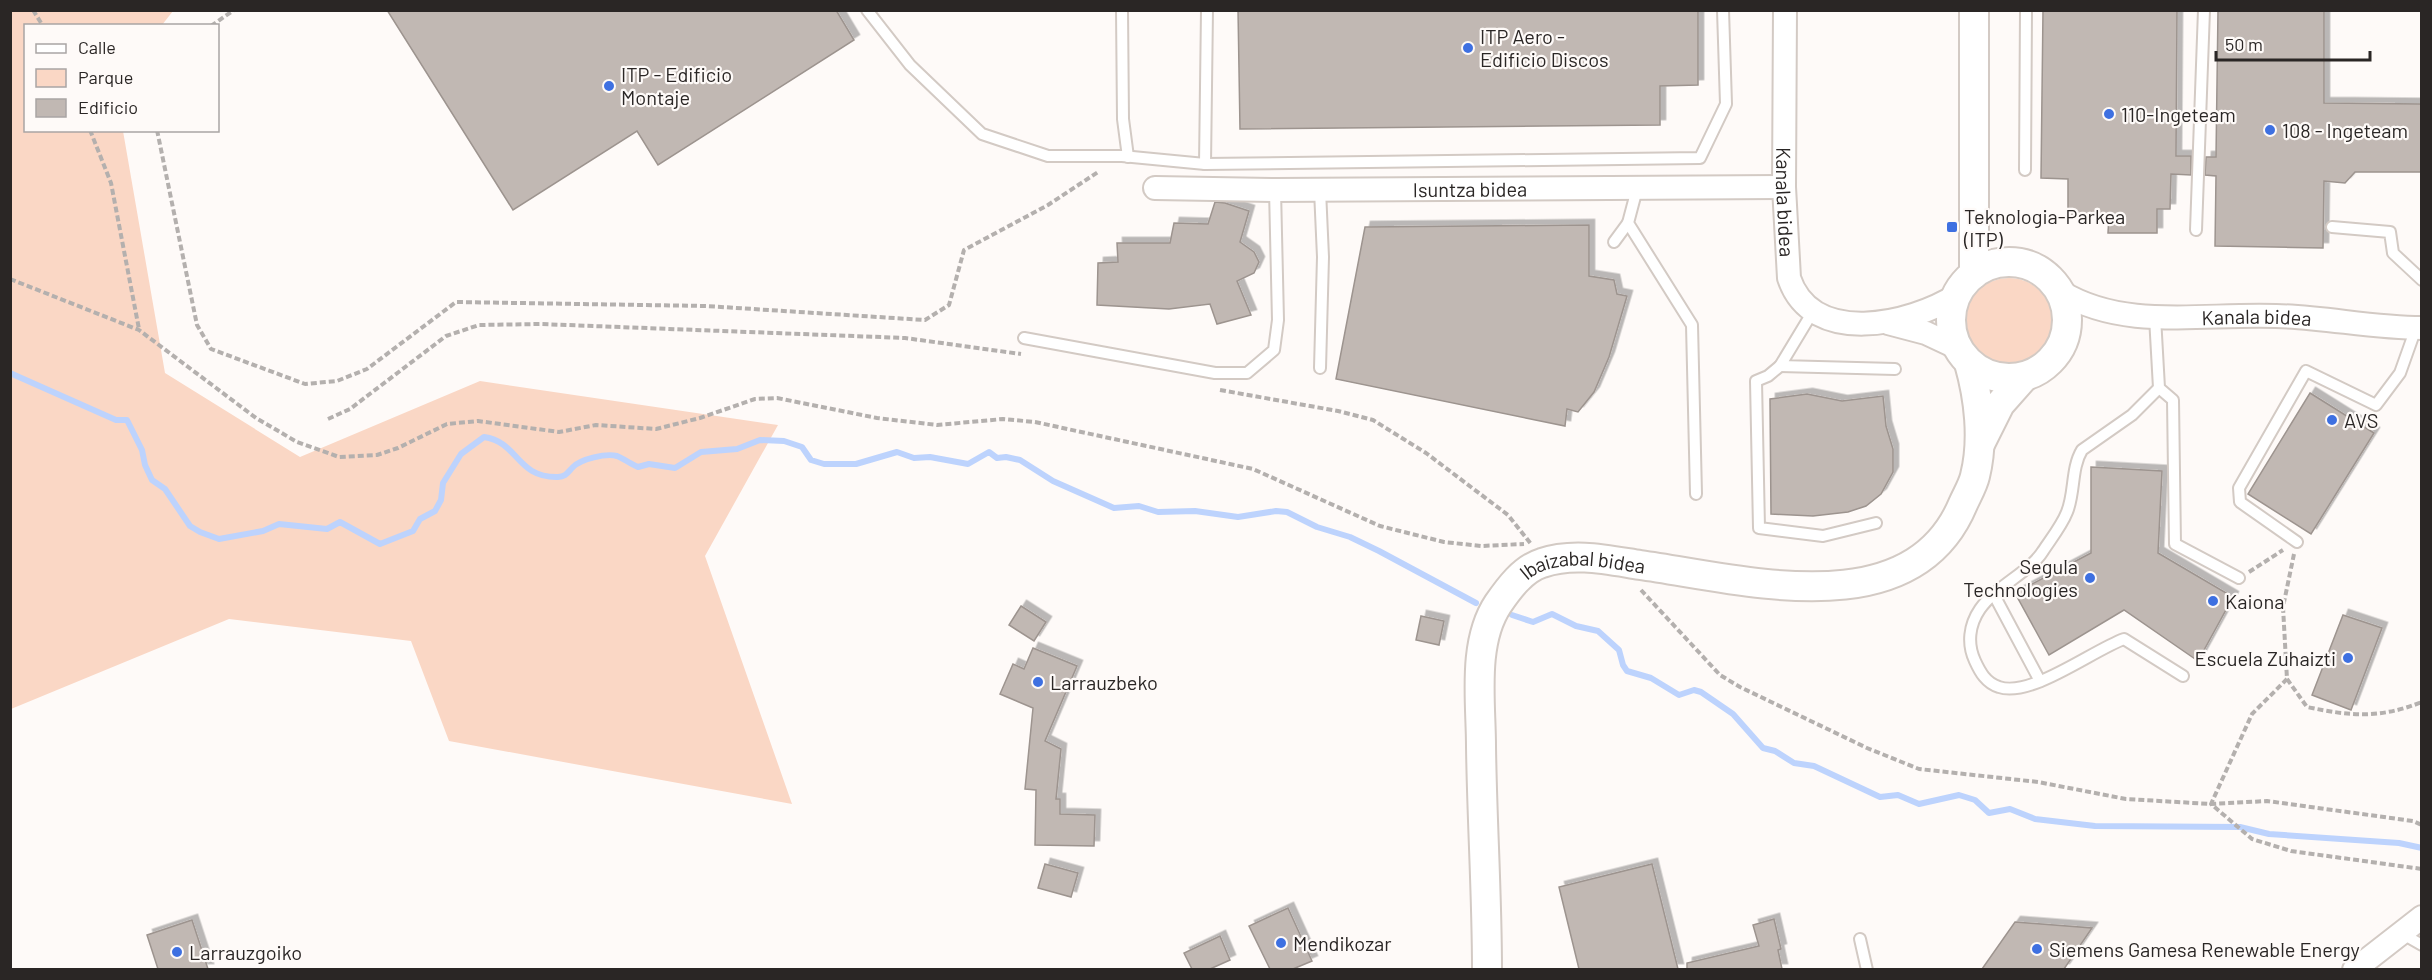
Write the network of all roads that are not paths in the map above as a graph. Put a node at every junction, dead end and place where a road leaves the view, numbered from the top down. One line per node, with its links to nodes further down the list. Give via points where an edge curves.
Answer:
1 (867, 10): 9 (lane, via 910,66 982,134 1048,156)
2 (1122, 10): 9 (lane, via 1123,118)
3 (1207, 10): 10 (lane)
4 (1723, 10): 10 (lane, via 1726,104 1700,158)
5 (1785, 10): 12 (street, Kanala bidea)
6 (1974, 10): 22 (street, via 1975,163)
7 (2026, 10): 11 (lane)
8 (2204, 10): 19 (lane)
9 (1128, 157): 10 (lane)
10 (1205, 164)
11 (2025, 170)
12 (1784, 187): 14 (street, Isuntza bidea); 24 (street, Kanala bidea, via 1789,278 1802,303)
13 (1155, 188): 15 (street, Isuntza bidea)
14 (1637, 189): 16 (street, Isuntza bidea); 17 (lane)
15 (1275, 190): 16 (street, Isuntza bidea); 28 (lane, via 1278,320 1274,350 1247,373 1215,373)
16 (1320, 190): 31 (lane)
17 (1628, 224): 20 (lane); 36 (lane, via 1692,325)
18 (2332, 227): 21 (lane, via 2390,232 2393,253)
19 (2196, 230)
20 (1614, 242)
21 (2421, 280)
22 (1965, 284): 23 (street, via 1992,265 2011,262 2031,266); 26 (street, via 1926,311); 29 (street, via 1952,321)
23 (2061, 292): 25 (street, Kanala bidea, via 2110,314); 33 (street, via 2067,309 2062,344 2054,359)
24 (1812, 312): 26 (street, via 1834,322); 30 (lane)
25 (2155, 317): 27 (street, Kanala bidea, via 2276,316); 34 (lane)
26 (1883, 322): 29 (street, via 1926,333)
27 (2419, 328): 38 (lane, via 2400,373 2376,405 2306,371 2239,489 2240,502)
28 (1024, 338)
29 (1964, 355): 33 (street, via 1985,374 2004,379); 35 (street, Ibaizabal bidea, via 1978,406)
30 (1780, 366): 32 (lane); 37 (lane, via 1756,381 1759,528 1823,536)
31 (1320, 368)
32 (1895, 369)
33 (2024, 377): 35 (street, Ibaizabal bidea, via 1990,419)
34 (2159, 388): 39 (lane, via 2173,400 2175,544); 40 (lane, via 2132,415 2082,450 2067,512 2041,555)
35 (1978, 452): 47 (street, Ibaizabal bidea, via 1975,476 1955,523 1933,550 1904,569 1868,582 1801,587 1537,554 1530,568 1497,605 1486,625 1482,653)
36 (1696, 494)
37 (1876, 523)
38 (2297, 542)
39 (2239, 578)
40 (1993, 593): 42 (lane); 42 (lane, via 1978,611 1971,630 1972,655 1982,676 1999,687 2022,687)
41 (2183, 676): 42 (lane, via 2124,639)
42 (2040, 681)
43 (2421, 917): 44 (street)
44 (2401, 933): 46 (lane); 49 (street)
45 (1860, 939): 48 (lane)
46 (2421, 945)
47 (1487, 969)
48 (1867, 969)
49 (2354, 969)

